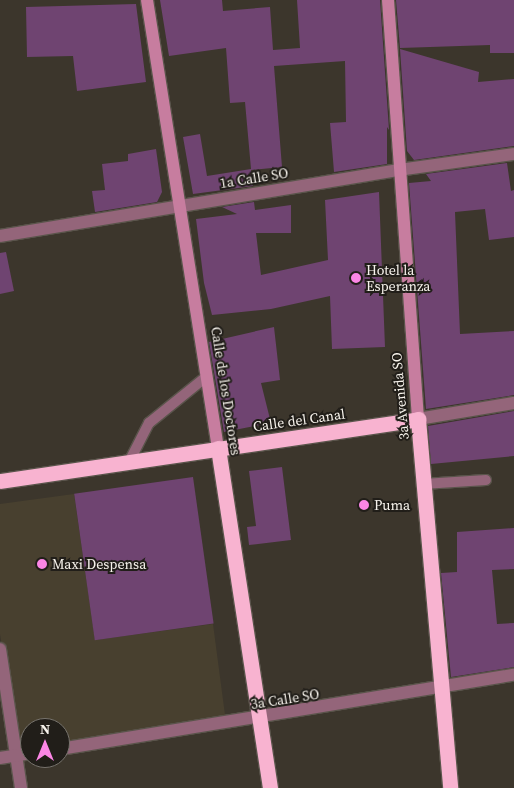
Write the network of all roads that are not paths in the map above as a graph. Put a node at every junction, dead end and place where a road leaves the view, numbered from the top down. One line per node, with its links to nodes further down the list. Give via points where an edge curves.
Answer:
1 (147, 0): 5 (main road, Calle de los Doctores)
2 (388, 0): 4 (main road, 3a Avenida SO)
3 (514, 154): 4 (street, 1a Calle SO)
4 (398, 170): 5 (street, 1a Calle SO); 9 (main road, 3a Avenida SO)
5 (180, 206): 6 (street, 1a Calle SO); 7 (main road, Calle de los Doctores)
6 (0, 236)
7 (207, 376): 10 (main road, Calle de los Doctores); 11 (lane, via 148,424)
8 (514, 403): 9 (street, Calle del Canal)
9 (418, 418): 10 (highway, Calle del Canal); 14 (highway, 3a Avenida SO)
10 (218, 448): 11 (highway, Calle del Canal); 18 (highway, Calle de los Doctores)
11 (129, 462): 13 (highway, Calle del Canal)
12 (486, 480): 14 (lane)
13 (0, 481)
14 (423, 484): 17 (highway, 3a Avenida SO)
15 (0, 649): 21 (street)
16 (514, 675): 17 (street, 3a Calle SO)
17 (440, 688): 18 (street, 3a Calle SO); 25 (highway, 3a Avenida SO)
18 (260, 718): 19 (street, 3a Calle SO); 24 (highway, Calle de los Doctores)
19 (70, 746)
20 (20, 754): 21 (street)
21 (16, 755): 22 (street); 23 (street)
22 (0, 758)
23 (21, 788)
24 (270, 788)
25 (450, 788)

